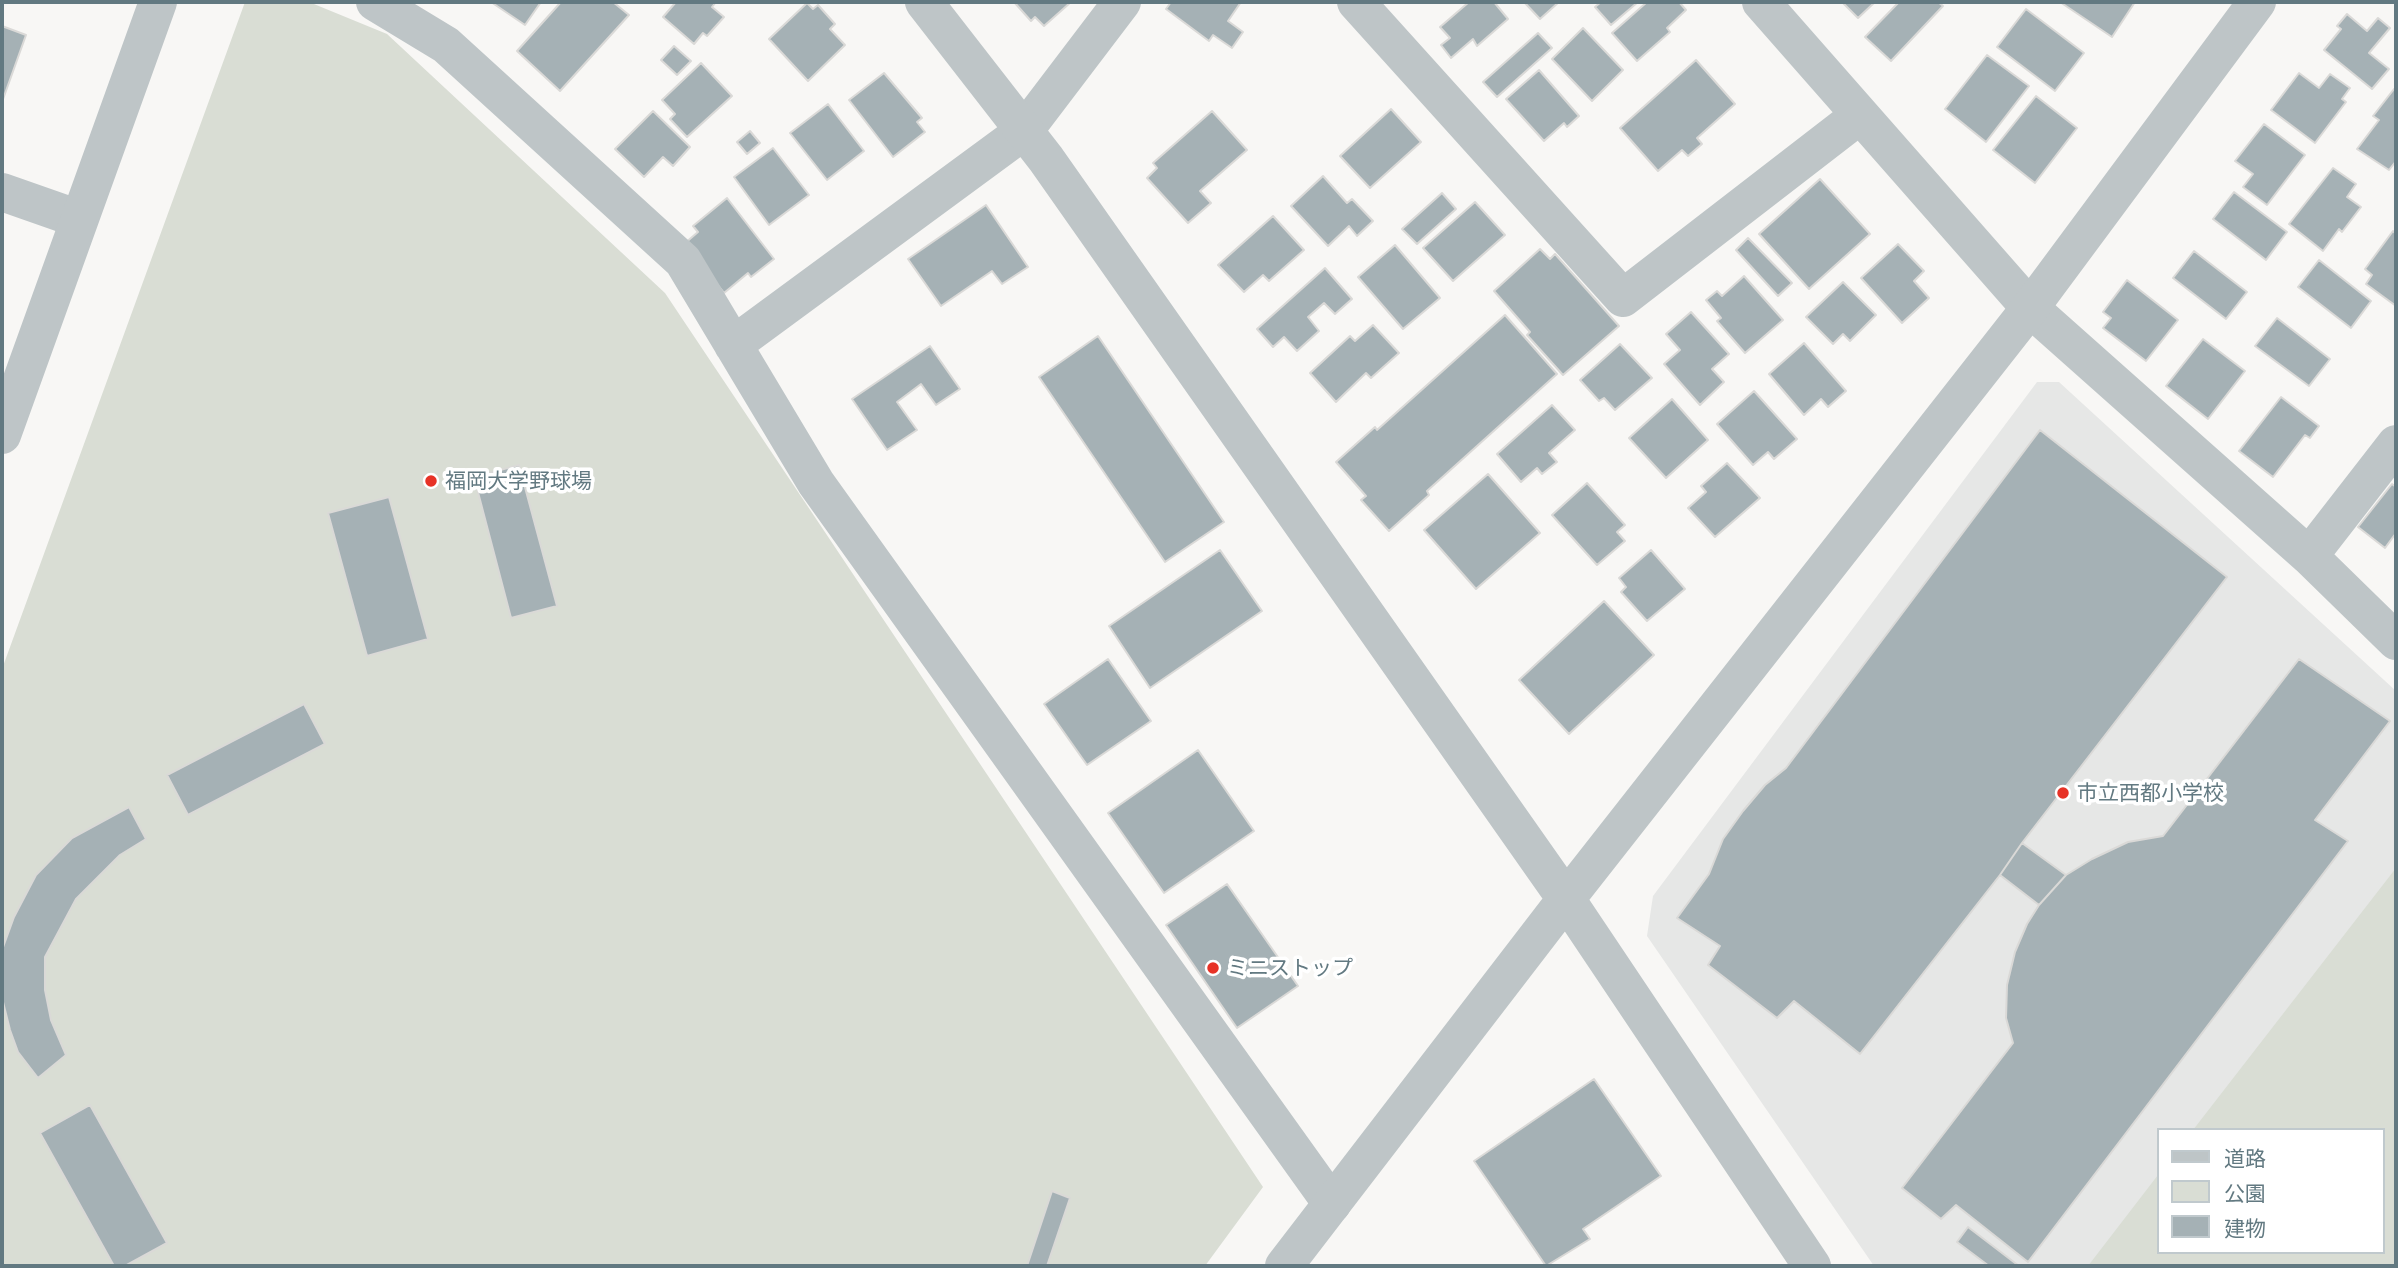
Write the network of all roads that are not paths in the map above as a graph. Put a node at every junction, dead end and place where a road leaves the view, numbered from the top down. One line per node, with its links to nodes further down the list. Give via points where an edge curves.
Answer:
1 (158, 2): 11 (street)
2 (375, 2): 13 (street, via 446,45 684,261)
3 (924, 2): 9 (street)
4 (1122, 2): 9 (street)
5 (1356, 2): 8 (street, via 1623,298)
6 (1761, 2): 8 (street)
7 (2257, 2): 12 (street)
8 (1860, 115): 12 (street)
9 (1024, 131): 13 (street); 18 (street)
10 (2, 192): 11 (street)
11 (79, 219): 14 (street)
12 (2030, 308): 16 (street); 18 (street)
13 (733, 345): 19 (street, via 816,482)
14 (2, 435)
15 (2396, 444): 16 (street)
16 (2309, 556): 17 (street)
17 (2396, 641)
18 (1566, 899): 19 (street); 21 (street)
19 (1332, 1204): 20 (street)
20 (1284, 1266)
21 (1812, 1266)

